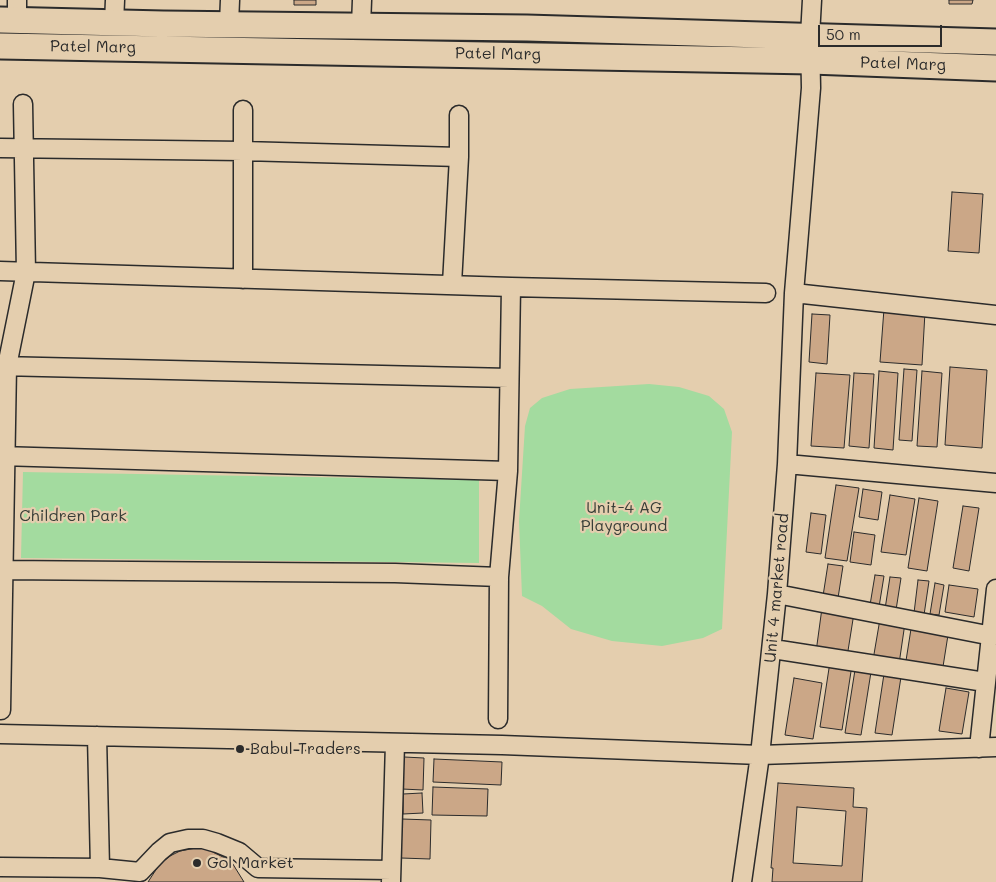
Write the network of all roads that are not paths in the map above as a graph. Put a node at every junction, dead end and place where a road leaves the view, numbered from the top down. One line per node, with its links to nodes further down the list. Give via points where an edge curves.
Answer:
1 (230, 0): 6 (street)
2 (362, 0): 7 (street)
3 (812, 0): 8 (street, Unit 4 market road)
4 (114, 12): 5 (street, Patel Marg); 6 (street, Patel Marg)
5 (11, 13)
6 (229, 24): 7 (street, Patel Marg)
7 (362, 26): 8 (street, Patel Marg)
8 (810, 36): 9 (street, Patel Marg); 11 (street, Unit 4 market road)
9 (996, 42)
10 (0, 46): 11 (street, Patel Marg)
11 (811, 61): 12 (street, Patel Marg); 26 (street, Unit 4 market road)
12 (996, 68)
13 (23, 104): 17 (street)
14 (243, 110): 18 (street)
15 (459, 116): 19 (street)
16 (0, 148): 17 (street)
17 (23, 149): 18 (street); 21 (street)
18 (243, 151): 19 (street); 22 (street)
19 (459, 157): 23 (street)
20 (0, 271): 21 (street)
21 (26, 272): 22 (street); 28 (street)
22 (243, 278): 23 (street)
23 (452, 284): 24 (street)
24 (512, 287): 25 (street); 29 (street)
25 (766, 293)
26 (794, 293): 27 (street); 31 (street, Unit 4 market road)
27 (996, 316)
28 (4, 366): 29 (street); 30 (street)
29 (509, 378): 32 (street)
30 (2, 457): 32 (street); 34 (street)
31 (787, 464): 33 (street); 37 (street, Unit 4 market road)
32 (508, 471): 35 (street)
33 (996, 483)
34 (2, 570): 35 (street); 41 (street)
35 (499, 576): 42 (street)
36 (996, 589): 38 (street)
37 (777, 594): 38 (street); 39 (street, Unit 4 market road)
38 (992, 636): 40 (street)
39 (773, 649): 40 (street); 47 (street, Unit 4 market road)
40 (985, 682): 46 (street)
41 (1, 710)
42 (498, 719)
43 (0, 734): 44 (street)
44 (96, 736): 45 (street); 49 (street)
45 (395, 743): 47 (street); 50 (street)
46 (987, 747): 47 (street)
47 (760, 755): 51 (street, Unit 4 market road)
48 (0, 867): 49 (street)
49 (100, 868): 50 (street, via 140,872 170,843 203,840 239,852 258,868)
50 (391, 876)
51 (742, 882)

